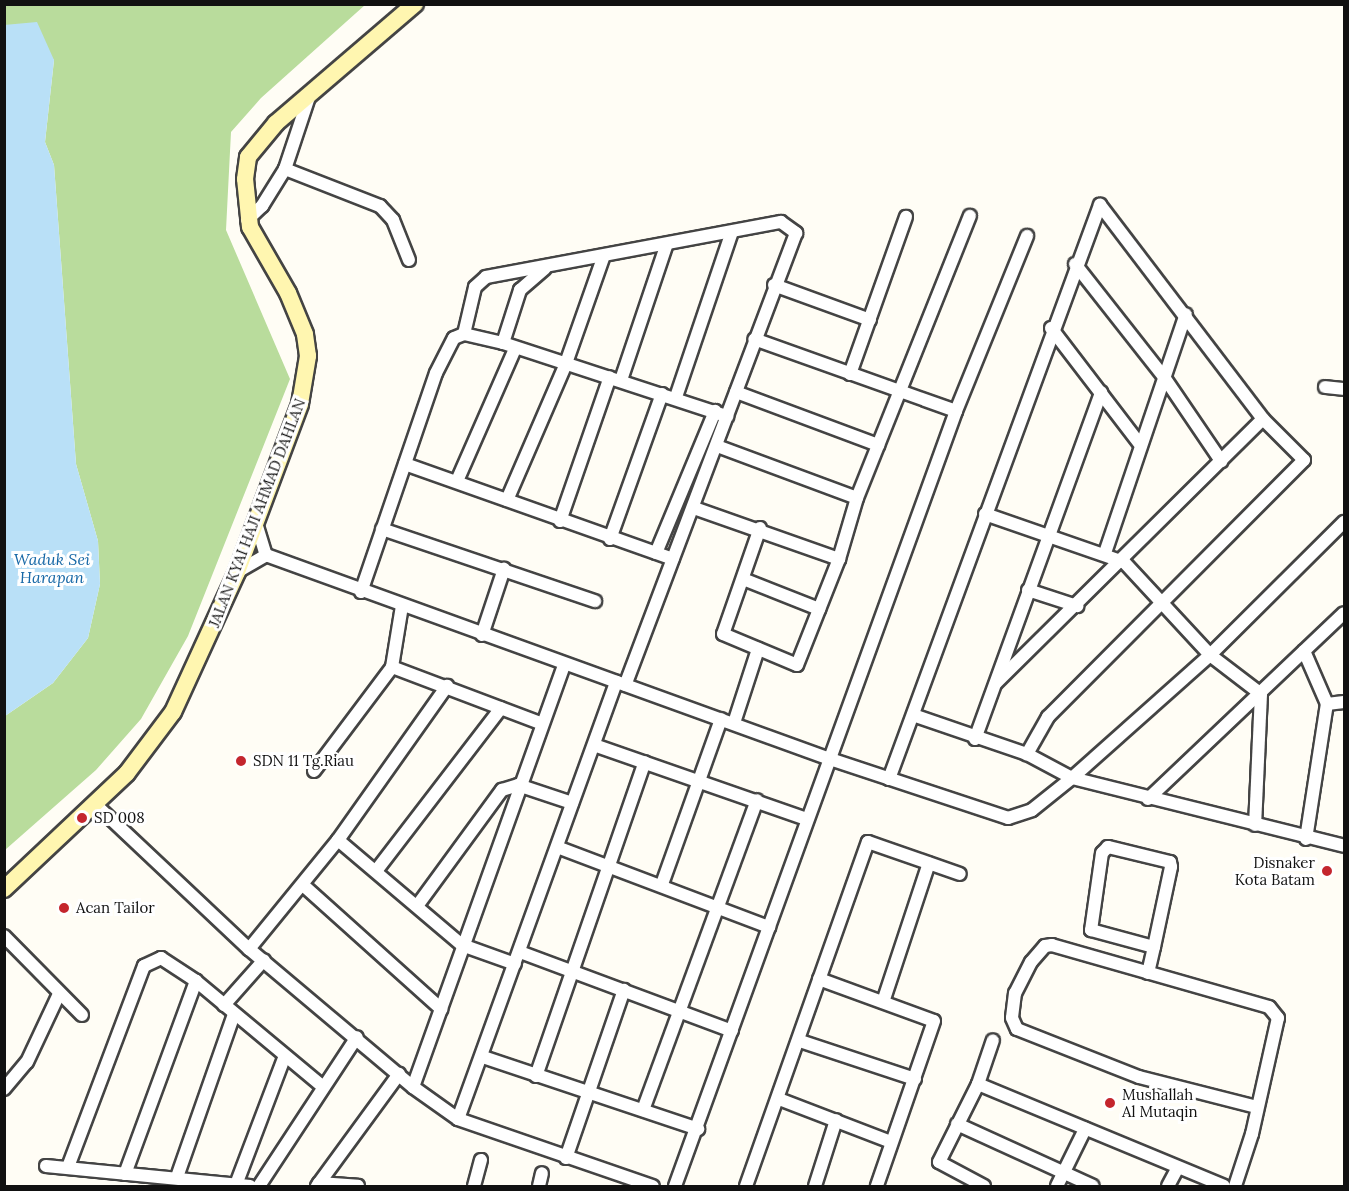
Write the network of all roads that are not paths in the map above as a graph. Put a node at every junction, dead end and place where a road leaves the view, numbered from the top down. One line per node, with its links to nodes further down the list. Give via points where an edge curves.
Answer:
1 (415, 4): 2 (main road, JALAN KYAI HAJI AHMAD DAHLAN)
2 (310, 93): 3 (street); 6 (main road, JALAN KYAI HAJI AHMAD DAHLAN, via 276,123 249,157)
3 (285, 169): 6 (street, via 262,206); 11 (street, via 380,206 397,228)
4 (970, 216): 28 (street)
5 (906, 217): 16 (street)
6 (248, 219): 47 (main road, JALAN KYAI HAJI AHMAD DAHLAN, via 298,313 308,356 300,404)
7 (732, 231): 9 (street); 14 (street, via 781,222 792,227 797,238); 31 (street)
8 (1027, 236): 32 (street)
9 (666, 246): 10 (street); 24 (street)
10 (603, 258): 13 (street); 21 (street)
11 (409, 260)
12 (1075, 264): 15 (street, via 1100,205); 17 (street); 23 (street)
13 (549, 266): 18 (street, via 486,277 476,287); 20 (street, via 520,290)
14 (774, 285): 16 (street); 19 (street)
15 (1186, 314): 23 (street); 34 (street)
16 (870, 320): 22 (street)
17 (1051, 328): 29 (street); 44 (street)
18 (464, 334): 20 (street); 39 (street, via 454,338 445,352)
19 (754, 339): 22 (street); 27 (street)
20 (509, 346): 21 (street); 40 (street)
21 (566, 366): 24 (street); 42 (street)
22 (850, 374): 28 (street)
23 (1164, 377): 35 (street); 38 (street)
24 (616, 378): 30 (street); 45 (street)
25 (1325, 387): 26 (street)
26 (1344, 389)
27 (736, 392): 33 (street); 37 (street)
28 (898, 392): 32 (street); 37 (street)
29 (1101, 392): 35 (street); 50 (street)
30 (662, 394): 31 (street); 51 (street)
31 (676, 398): 33 (street)
32 (956, 411): 89 (street)
33 (721, 414): 36 (street); 53 (street)
34 (1263, 419): 38 (street); 64 (street, via 1304,460)
35 (1139, 443): 52 (street)
36 (717, 446): 41 (street); 43 (street)
37 (878, 446): 41 (street)
38 (1221, 461): 57 (street)
39 (405, 464): 40 (street); 49 (street)
40 (457, 481): 42 (street)
41 (857, 498): 56 (street)
42 (507, 500): 45 (street)
43 (694, 508): 48 (street); 55 (street)
44 (985, 514): 50 (street); 82 (street)
45 (560, 521): 51 (street)
46 (1344, 522): 72 (street)
47 (256, 523): 54 (street); 59 (main road, JALAN KYAI HAJI AHMAD DAHLAN)
48 (760, 528): 56 (street); 60 (street)
49 (382, 529): 58 (street); 62 (street)
50 (1047, 536): 52 (street); 61 (street)
51 (610, 539): 53 (street)
52 (1105, 553): 57 (street)
53 (656, 554): 55 (street)
54 (266, 555): 59 (street); 62 (street)
55 (673, 559): 75 (street)
56 (839, 559): 67 (street)
57 (1124, 561): 64 (street); 66 (street)
58 (504, 569): 63 (street); 69 (street)
59 (237, 572): 99 (main road, JALAN KYAI HAJI AHMAD DAHLAN, via 173,712 144,753)
60 (743, 579): 67 (street); 70 (street, via 723,634)
61 (1028, 590): 66 (street); 76 (street)
62 (361, 592): 65 (street)
63 (595, 601)
64 (1163, 602): 72 (street); 88 (street, via 1048,717)
65 (402, 606): 69 (street); 74 (street)
66 (1077, 606): 76 (street)
67 (819, 609): 70 (street, via 797,665)
68 (1344, 613): 71 (street)
69 (482, 634): 73 (street)
70 (758, 649): 85 (street)
71 (1304, 651): 78 (street); 80 (street)
72 (1210, 655): 78 (street); 92 (street)
73 (564, 665): 75 (street); 84 (street)
74 (393, 667): 77 (street); 91 (street)
75 (620, 683): 83 (street); 87 (street)
76 (996, 683): 86 (street)
77 (447, 686): 81 (street); 103 (street)
78 (1262, 694): 96 (street); 101 (street)
79 (1344, 702): 80 (street)
80 (1327, 704): 102 (street)
81 (501, 708): 84 (street); 108 (street)
82 (913, 715): 86 (street); 93 (street)
83 (721, 719): 85 (street); 94 (street)
84 (540, 723): 95 (street)
85 (734, 723): 89 (street)
86 (975, 739): 88 (street)
87 (594, 746): 90 (street); 98 (street)
88 (1027, 754): 92 (street)
89 (827, 758): 93 (street); 100 (street)
90 (645, 762): 94 (street); 107 (street)
91 (315, 771)
92 (1072, 778): 93 (street, via 1032,810 1008,818); 96 (street)
93 (889, 779)
94 (700, 780): 97 (street); 110 (street)
95 (518, 785): 98 (street); 114 (street, via 502,790); 117 (street)
96 (1148, 799): 101 (street)
97 (757, 800): 100 (street); 113 (street)
98 (572, 803): 105 (street)
99 (95, 804): 112 (main road, JALAN KYAI HAJI AHMAD DAHLAN); 119 (street)
100 (807, 819): 115 (street)
101 (1255, 825): 102 (street)
102 (1306, 839): 104 (street)
103 (338, 840): 108 (street); 111 (street)
104 (1344, 846)
105 (557, 847): 107 (street); 120 (street)
106 (929, 863): 109 (street); 125 (street, via 868,842); 129 (street)
107 (609, 865): 110 (street); 123 (street)
108 (376, 871): 114 (street)
109 (960, 874)
110 (662, 884): 113 (street)
111 (303, 885): 119 (street); 131 (street)
112 (4, 889)
113 (716, 905): 115 (street); 132 (street)
114 (417, 906): 117 (street)
115 (769, 927): 135 (street)
116 (4, 936): 128 (street)
117 (462, 945): 122 (street); 131 (street)
118 (1154, 947): 118 (street, via 1170,862 1108,847 1102,853 1091,930); 124 (street)
119 (249, 949): 121 (street)
120 (520, 952): 122 (street); 123 (street)
121 (264, 960): 130 (street); 136 (street)
122 (515, 964): 139 (street)
123 (570, 967): 127 (street); 142 (street)
124 (1148, 972): 150 (street, via 1269,1007 1278,1018); 150 (street, via 1045,946 1015,993 1012,1018 1017,1029 1034,1037 1140,1077)
125 (819, 979): 129 (street); 138 (street)
126 (196, 981): 130 (street); 161 (street, via 161,958 144,966); 166 (street)
127 (624, 990): 132 (street); 148 (street)
128 (59, 994): 134 (street); 147 (street, via 27,1062)
129 (883, 1002): 143 (street, via 934,1022)
130 (224, 1005): 133 (street)
131 (441, 1009): 146 (street)
132 (677, 1012): 135 (street); 151 (street)
133 (234, 1014): 140 (street); 165 (street)
134 (82, 1015)
135 (732, 1031): 155 (street)
136 (357, 1037): 141 (street); 145 (street)
137 (993, 1040): 144 (street)
138 (800, 1041): 143 (street); 149 (street)
139 (483, 1057): 142 (street); 152 (street)
140 (284, 1058): 145 (street); 167 (street)
141 (399, 1074): 146 (street); 168 (street)
142 (536, 1076): 148 (street)
143 (915, 1079): 157 (street)
144 (978, 1084): 154 (street); 156 (street)
145 (323, 1087): 170 (street)
146 (413, 1088): 152 (street)
147 (4, 1089)
148 (588, 1092): 151 (street); 158 (street)
149 (779, 1099): 153 (street); 176 (street)
150 (1257, 1107): 184 (street)
151 (643, 1110): 155 (street)
152 (458, 1119): 158 (street)
153 (836, 1120): 157 (street); 177 (street)
154 (957, 1124): 164 (street); 179 (street, via 939,1162)
155 (698, 1129): 175 (street)
156 (1085, 1129): 162 (street); 164 (street)
157 (891, 1142): 178 (street)
158 (566, 1158): 174 (street)
159 (481, 1160): 172 (street)
160 (46, 1166): 161 (street)
161 (68, 1167): 166 (street)
162 (1177, 1169): 182 (street); 183 (street)
163 (542, 1173): 173 (street)
164 (1063, 1174): 180 (street); 181 (street)
165 (177, 1177): 166 (street); 167 (street)
166 (130, 1178)
167 (237, 1182): 169 (street)
168 (318, 1185): 171 (street)
169 (250, 1186)
170 (259, 1186)
171 (358, 1186)
172 (474, 1186)
173 (539, 1186)
174 (653, 1186)
175 (675, 1186)
176 (746, 1186)
177 (814, 1186)
178 (877, 1186)
179 (984, 1186)
180 (1057, 1186)
181 (1093, 1186)
182 (1168, 1186)
183 (1224, 1186)
184 (1235, 1186)

